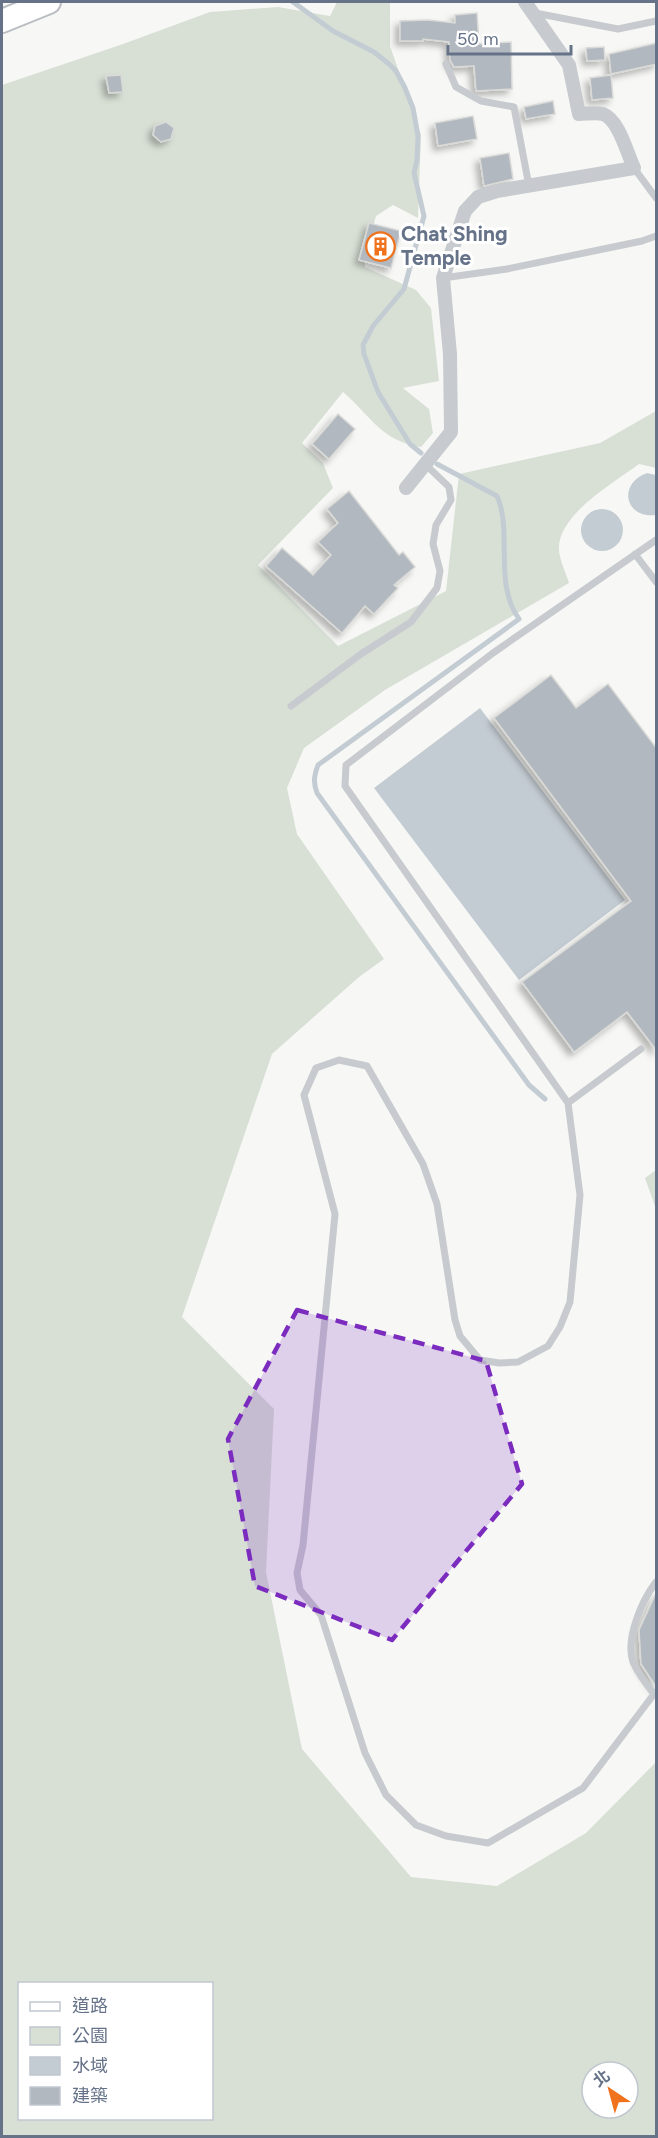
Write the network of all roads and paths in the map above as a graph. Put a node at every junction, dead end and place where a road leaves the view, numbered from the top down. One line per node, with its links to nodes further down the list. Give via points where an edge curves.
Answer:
1 (49, 2): 3 (main road)
2 (529, 7): 4 (lane, via 618,29); 6 (street, via 569,65 579,114 602,114 611,119)
3 (2, 21)
4 (657, 21)
5 (446, 64): 7 (lane, via 456,87 482,101 514,106)
6 (634, 168): 7 (street); 8 (lane)
7 (528, 186): 10 (street, via 477,197 465,211)
8 (657, 198)
9 (657, 236): 10 (lane, via 507,269)
10 (443, 278): 11 (street, via 452,432)
11 (426, 465): 12 (street); 16 (lane, via 449,487 451,500 436,525 433,544 440,571 436,588 411,622)
12 (406, 488)
13 (657, 540): 14 (lane)
14 (635, 554): 15 (lane); 18 (lane, via 493,653 346,765 345,786)
15 (657, 582)
16 (291, 706)
17 (641, 1049): 18 (lane)
18 (568, 1103): 20 (lane, via 580,1196 570,1302 548,1347 518,1362 499,1363 480,1360 460,1336 437,1204 423,1164 368,1066 339,1060 316,1068 304,1095 334,1214 297,1574 300,1590 324,1622 365,1753 386,1795 416,1825 446,1836 488,1843 582,1788)
19 (657, 1582): 20 (lane, via 647,1593 633,1626 632,1659)
20 (655, 1695)

